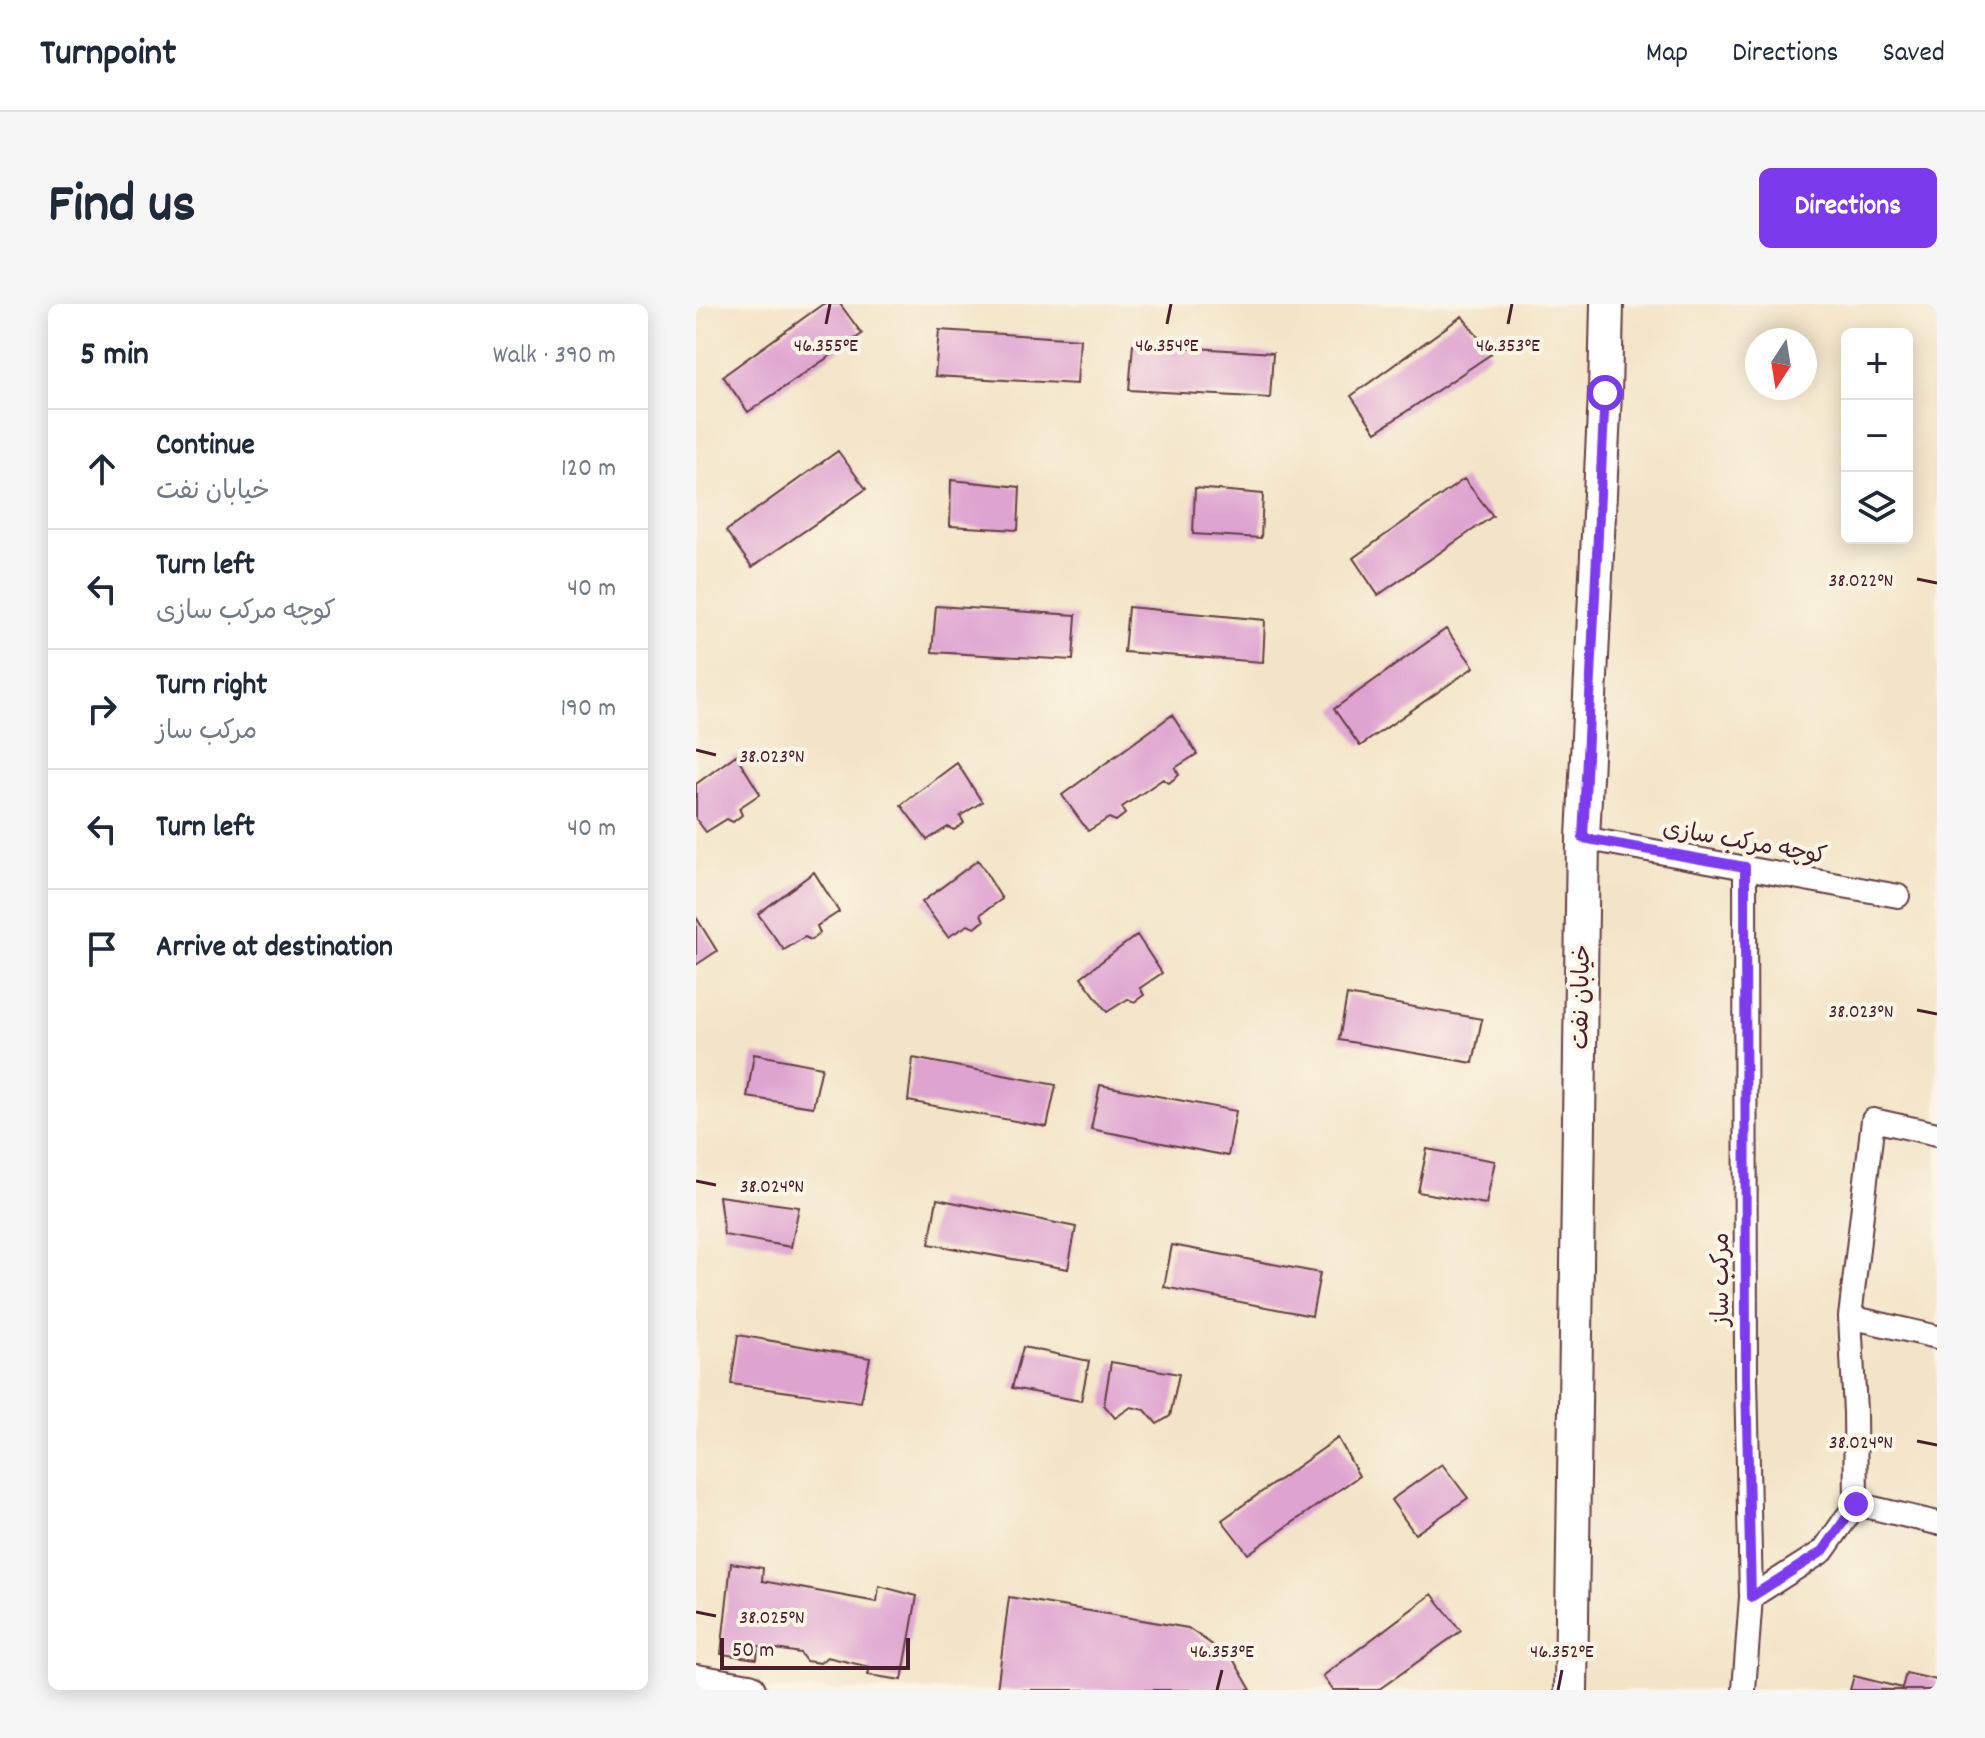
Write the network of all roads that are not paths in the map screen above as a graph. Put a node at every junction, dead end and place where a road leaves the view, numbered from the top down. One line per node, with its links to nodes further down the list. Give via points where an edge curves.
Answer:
1 (1607, 304): 2 (main road, خیابان نفت)
2 (1583, 838): 3 (street, کوچه مرکب سازی); 13 (main road, خیابان نفت)
3 (1745, 867): 4 (street, کوچه مرکب سازی); 10 (street, مرکب ساز)
4 (1898, 896)
5 (1937, 1134): 6 (street, via 1873,1120)
6 (1850, 1317): 7 (street); 8 (street)
7 (1937, 1337)
8 (1856, 1504): 9 (street); 10 (street, via 1823,1551)
9 (1937, 1523)
10 (1751, 1597): 14 (street, مرکب ساز)
11 (696, 1681): 12 (main road)
12 (749, 1690)
13 (1571, 1690)
14 (1744, 1690)

